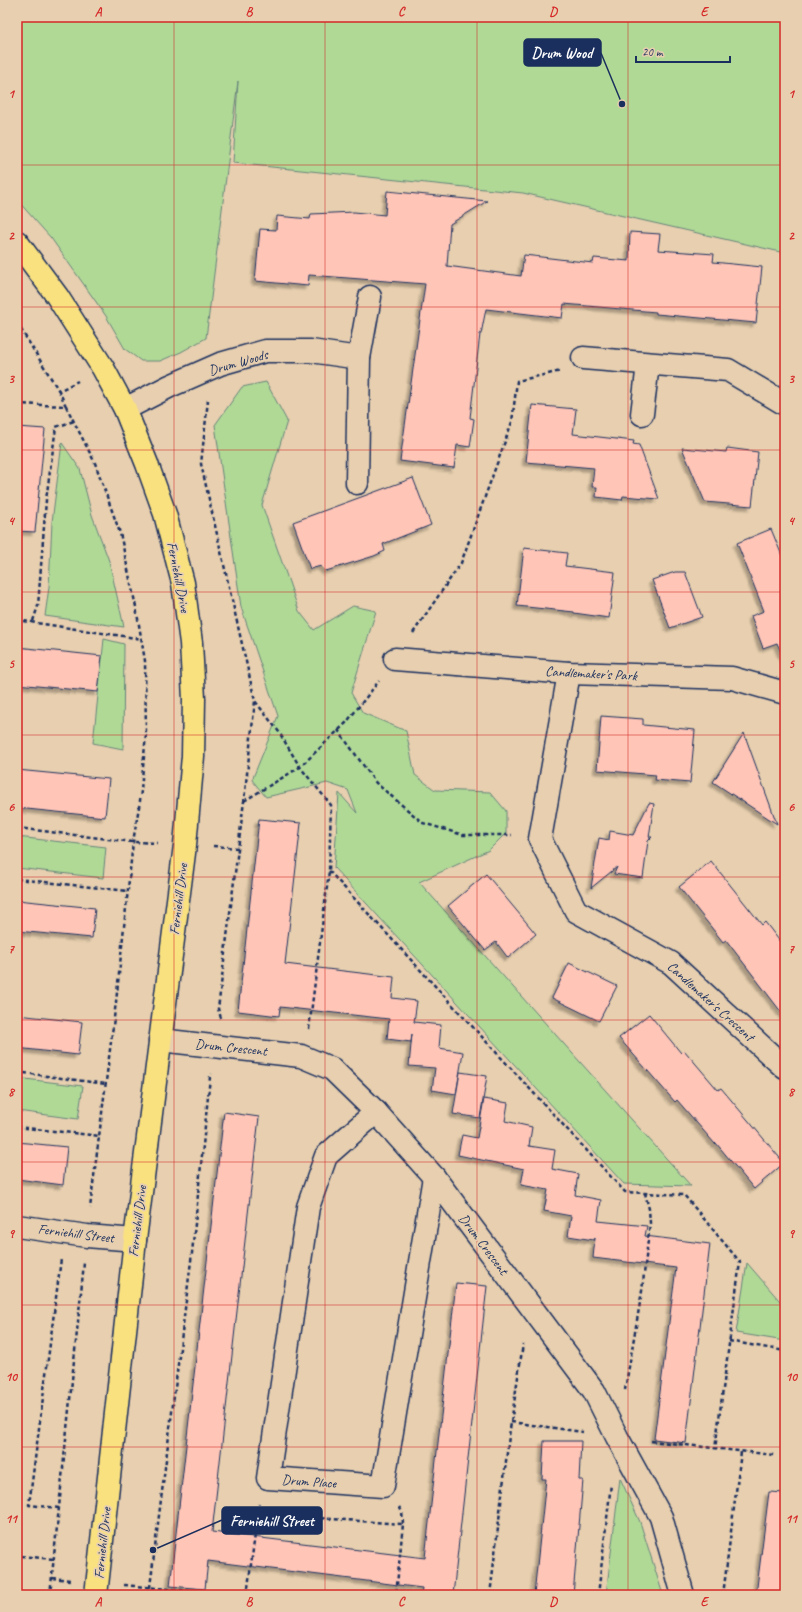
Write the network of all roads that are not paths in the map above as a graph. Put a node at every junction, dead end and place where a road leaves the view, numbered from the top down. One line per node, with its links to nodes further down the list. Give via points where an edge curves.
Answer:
1 (17, 242): 7 (main road, Ferniehill Drive, via 57,296 103,368)
2 (370, 297): 3 (street)
3 (359, 358): 7 (street, Drum Woods, via 310,351 265,351 220,364); 9 (street)
4 (583, 358): 5 (street)
5 (648, 364): 6 (street, via 728,370); 8 (street)
6 (785, 404)
7 (125, 409): 13 (main road, Ferniehill Drive, via 166,514 183,583 191,643 194,699 193,756 185,845)
8 (642, 414)
9 (357, 483)
10 (395, 659): 11 (street, Candlemaker's Park)
11 (569, 673): 12 (street, Candlemaker's Park, via 732,678); 14 (street, Candlemaker's Crescent, via 540,839 576,911 671,963)
12 (785, 693)
13 (160, 1040): 15 (street, Drum Crescent, via 301,1056 332,1069); 18 (main road, Ferniehill Drive)
14 (785, 1068)
15 (376, 1112): 16 (street, Drum Crescent); 16 (street, Drum Place, via 326,1156 308,1207 268,1478 384,1486)
16 (434, 1177): 20 (street, Drum Crescent, via 594,1391 661,1517)
17 (17, 1226): 18 (street, Ferniehill Street)
18 (135, 1240): 19 (main road, Ferniehill Drive)
19 (97, 1589)
20 (683, 1595)

